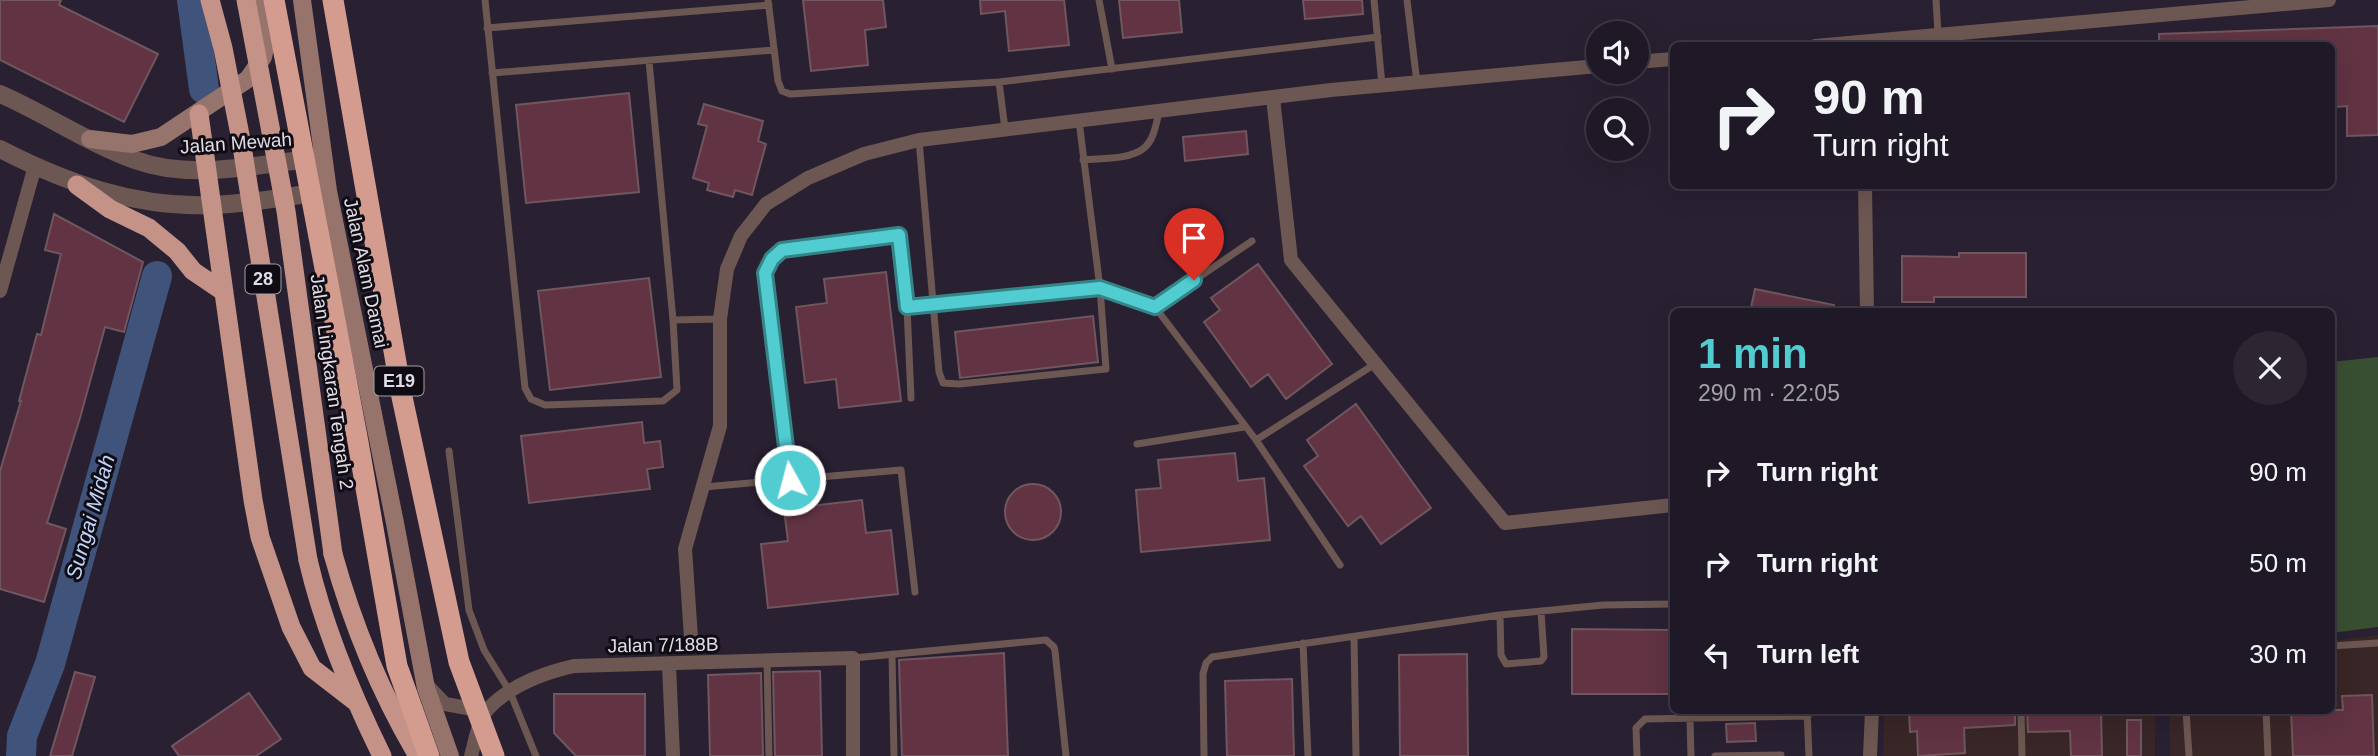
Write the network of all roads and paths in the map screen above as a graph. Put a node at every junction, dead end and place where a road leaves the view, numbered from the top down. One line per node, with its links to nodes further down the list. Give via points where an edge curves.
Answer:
1 (210, 0): 80 (highway, 28, bridge, via 241,140 308,560)
2 (246, 0): 91 (highway, Jalan Lingkaran Tengah 2 / 28, bridge, via 286,211 333,554 366,656)
3 (261, 0): 31 (main road, via 269,32 263,57 248,79)
4 (274, 0): 92 (highway, E19, bridge, via 397,666)
5 (302, 0): 37 (main road, Jalan Alam Damai)
6 (333, 0): 95 (highway, E19, bridge, via 402,397 459,662)
7 (485, 0): 14 (lane)
8 (1099, 0): 23 (lane)
9 (1374, 0): 16 (lane)
10 (1407, 0): 26 (lane)
11 (1936, 0): 15 (lane)
12 (2329, 0): 15 (street)
13 (768, 2): 14 (lane); 18 (lane)
14 (487, 28): 24 (lane)
15 (1938, 34): 17 (street)
16 (1378, 37): 23 (lane); 27 (lane)
17 (1874, 42)
18 (774, 50): 20 (lane); 25 (lane, via 778,82 782,91 790,94)
19 (1670, 59): 21 (street)
20 (649, 61): 24 (lane); 54 (lane)
21 (1649, 61)
22 (1586, 67): 26 (street)
23 (1112, 69): 25 (lane)
24 (492, 73): 54 (lane, via 525,388 531,399 545,405 663,401 677,390)
25 (999, 82): 33 (lane)
26 (1417, 83): 27 (street)
27 (1382, 86): 29 (street)
28 (0, 94): 34 (street, Jalan Mewah)
29 (1273, 98): 30 (street); 55 (street, via 1292,260)
30 (1159, 112): 32 (street); 38 (lane, via 1144,148 1131,155)
31 (199, 114): 34 (main road, via 161,137 141,142); 40 (highway)
32 (1079, 120): 33 (street); 38 (lane)
33 (1005, 130): 35 (street)
34 (90, 139): 40 (street, Jalan Mewah, via 136,161)
35 (919, 140): 49 (lane); 53 (street, via 864,153 808,178 766,204 741,236 727,269)
36 (0, 149): 39 (street)
37 (324, 158): 40 (street, Jalan Mewah); 43 (main road, Jalan Alam Damai)
38 (1083, 160): 46 (lane)
39 (35, 166): 41 (street); 47 (street)
40 (208, 170): 44 (highway)
41 (77, 185): 44 (street, via 165,205); 48 (highway, via 110,209 149,228 177,251 192,271)
42 (1865, 189): 52 (street)
43 (328, 191): 44 (street); 78 (main road, Jalan Alam Damai)
44 (212, 205): 48 (highway)
45 (1252, 241): 51 (lane)
46 (1100, 288): 49 (lane); 49 (lane, via 1106,369 943,383); 51 (lane)
47 (0, 290)
48 (224, 292): 80 (highway, via 253,500 274,581 312,668)
49 (934, 305): 50 (lane)
50 (907, 307): 56 (lane); 61 (lane, via 899,235 782,250 772,259 765,273)
51 (1155, 307): 57 (lane)
52 (1867, 308)
53 (720, 319): 54 (lane); 62 (street, via 720,426)
54 (673, 320)
55 (1376, 364): 58 (lane); 63 (street, via 1505,523)
56 (911, 398)
57 (1244, 427): 58 (lane); 59 (lane)
58 (1256, 440): 64 (lane)
59 (1137, 444)
60 (449, 451): 79 (lane, via 469,610 484,650)
61 (790, 480): 62 (lane); 65 (lane, via 901,470)
62 (702, 487): 70 (street, via 685,550)
63 (1670, 505)
64 (1340, 565)
65 (915, 592)
66 (1670, 604): 67 (lane)
67 (1541, 611): 68 (lane); 68 (lane, via 1544,657 1535,663 1503,661)
68 (1500, 615): 69 (lane)
69 (1354, 637): 71 (lane); 104 (lane)
70 (691, 638)
71 (1303, 643): 102 (lane, via 1212,657 1206,663); 103 (lane)
72 (2378, 643): 73 (lane)
73 (2335, 646)
74 (891, 654): 75 (lane); 100 (lane); 101 (lane, via 1041,640 1050,643 1055,651)
75 (853, 658): 76 (street, Jalan 7/188B); 99 (street)
76 (767, 662): 77 (street, Jalan 7/188B); 98 (lane)
77 (669, 665): 79 (street, Jalan 7/188B, via 574,666 548,672); 97 (street)
78 (425, 683): 81 (street, via 445,704); 93 (main road, Jalan Alam Damai)
79 (510, 692): 81 (street, Jalan 7/188B); 96 (lane)
80 (356, 702): 90 (highway, 28)
81 (486, 711): 94 (street)
82 (1788, 714): 88 (lane)
83 (1807, 714): 108 (lane)
84 (1872, 714): 109 (street)
85 (2021, 714): 110 (lane)
86 (2186, 714): 111 (lane)
87 (2266, 714): 112 (lane)
88 (1690, 719): 105 (lane, via 1645,719 1639,723); 106 (lane)
89 (1781, 755): 107 (lane)
90 (382, 756)
91 (418, 756)
92 (429, 756)
93 (450, 756)
94 (471, 756)
95 (494, 756)
96 (536, 756)
97 (673, 756)
98 (769, 756)
99 (853, 756)
100 (894, 756)
101 (1066, 756)
102 (1204, 756)
103 (1308, 756)
104 (1356, 756)
105 (1637, 756)
106 (1691, 756)
107 (1715, 756)
108 (1809, 756)
109 (1870, 756)
110 (2022, 756)
111 (2189, 756)
112 (2268, 756)

